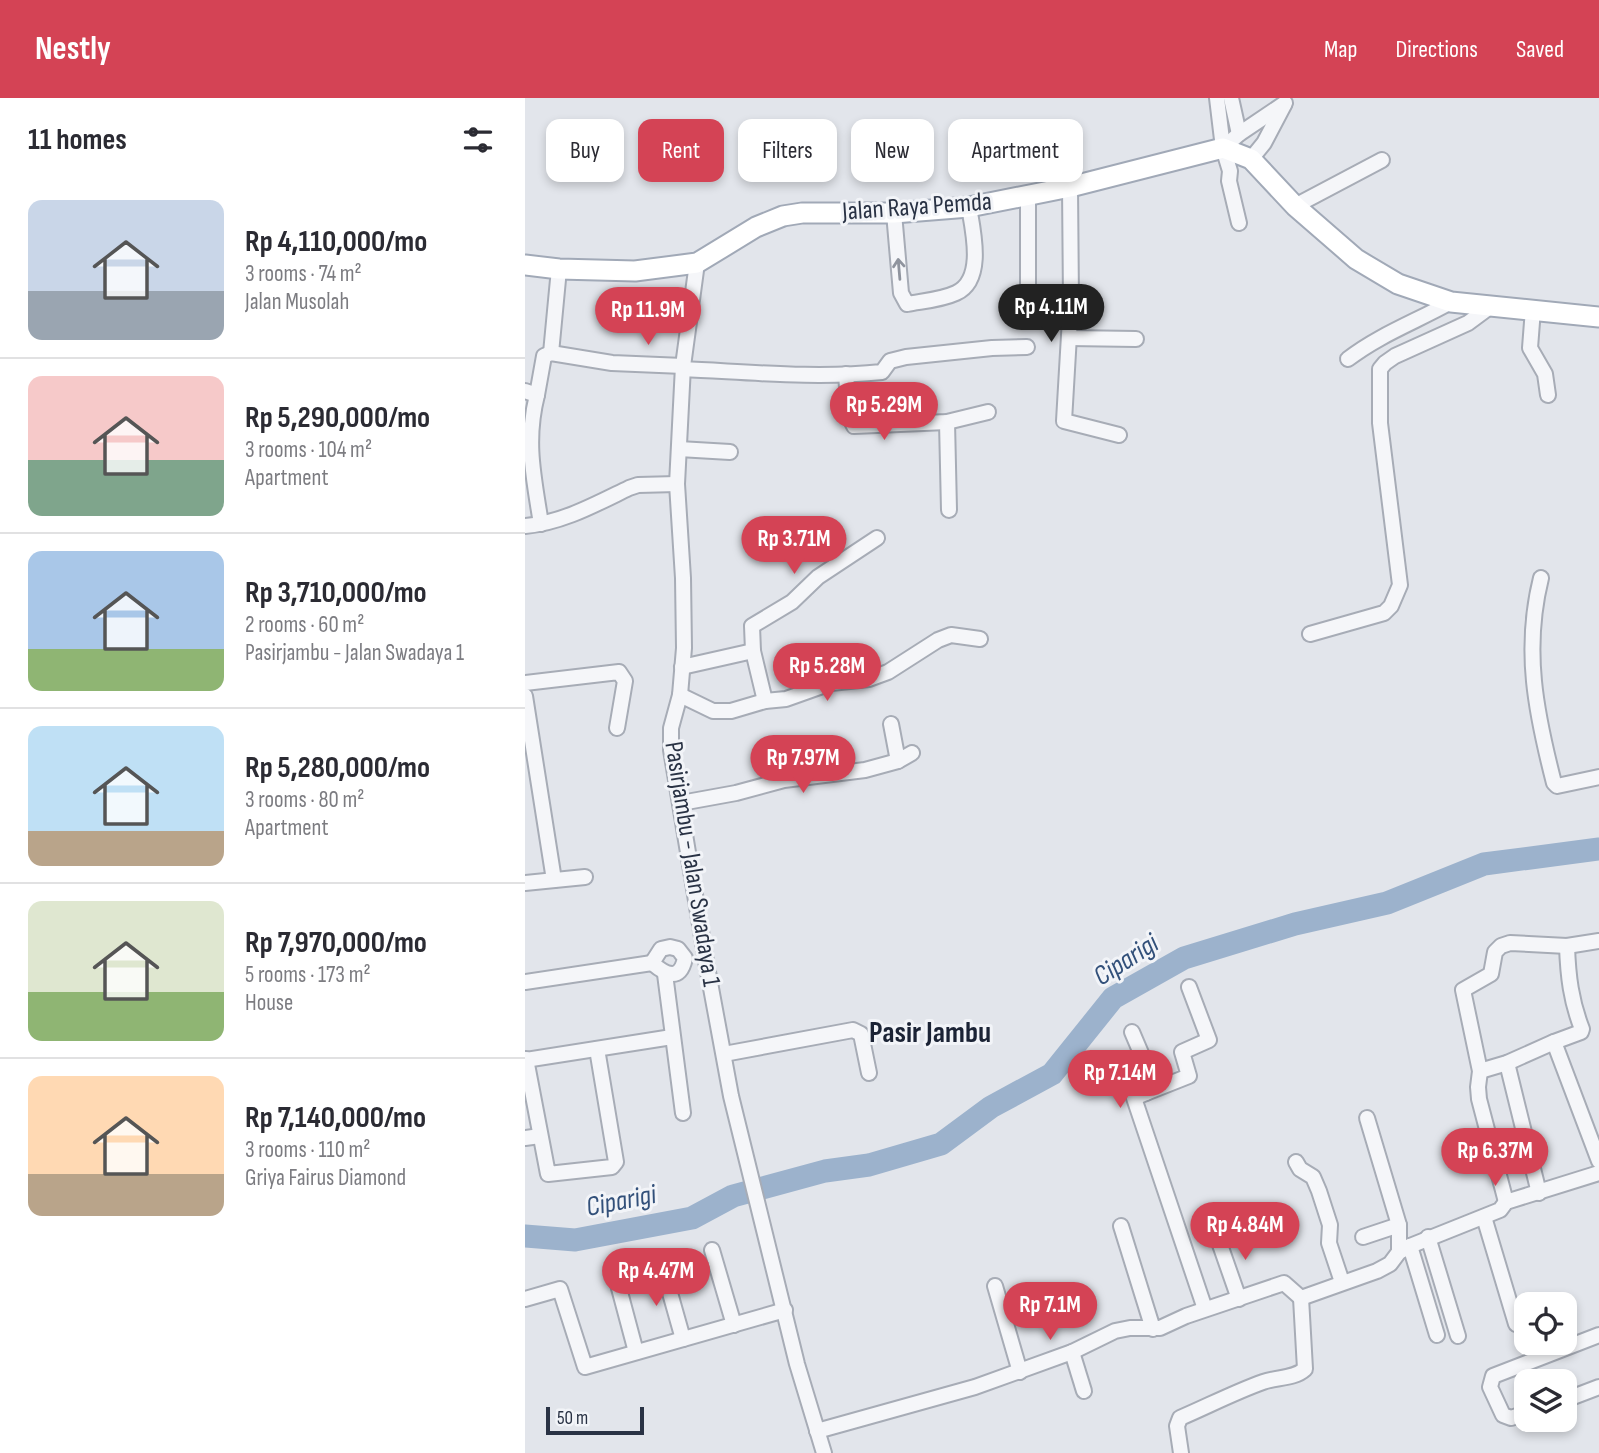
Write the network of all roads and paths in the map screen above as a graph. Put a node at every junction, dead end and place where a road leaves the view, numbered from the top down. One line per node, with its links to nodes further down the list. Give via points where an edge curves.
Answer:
1 (1217, 98): 5 (street)
2 (1231, 98): 4 (street)
3 (1287, 100): 4 (street); 6 (street)
4 (1239, 134): 5 (street)
5 (1223, 148): 6 (main road); 8 (main road, Jalan Raya Pemda); 13 (street)
6 (1251, 159): 10 (main road)
7 (1382, 160): 10 (street)
8 (1070, 187): 9 (main road, Jalan Raya Pemda); 17 (street)
9 (1028, 195): 11 (main road, Jalan Raya Pemda); 17 (street, via 1028,291 1041,300)
10 (1295, 206): 18 (main road, via 1356,260 1398,284)
11 (969, 207): 12 (main road, Jalan Raya Pemda); 12 (street, one-way to 12, via 976,248 964,286 958,293 907,304 901,293)
12 (894, 213): 14 (main road, Jalan Raya Pemda, via 783,216)
13 (1239, 223)
14 (697, 263): 16 (main road, Jalan Raya Pemda, via 635,271); 27 (street, Pasirjambu - Jalan Swadaya 1)
15 (525, 265): 16 (main road, Jalan Raya Pemda)
16 (559, 269): 25 (street)
17 (1071, 301): 22 (street)
18 (1451, 302): 19 (main road); 26 (street, via 1366,345)
19 (1491, 306): 20 (main road); 42 (street, via 1468,323 1395,356 1380,369 1380,423 1400,585 1384,613)
20 (1533, 309): 21 (main road); 30 (street, via 1530,348 1545,374)
21 (1599, 317)
22 (1069, 338): 23 (street); 33 (street, via 1064,421)
23 (1136, 339)
24 (1027, 347): 28 (street, via 907,357 890,361 882,372)
25 (551, 354): 27 (street); 29 (street, via 544,356)
26 (1348, 359)
27 (683, 368): 28 (street); 34 (street, Pasirjambu - Jalan Swadaya 1)
28 (846, 374): 32 (street, via 854,426)
29 (531, 393): 38 (street, via 531,464)
30 (1548, 396)
31 (988, 412): 32 (street)
32 (947, 422): 37 (street)
33 (1119, 435)
34 (679, 449): 35 (street); 36 (street, Pasirjambu - Jalan Swadaya 1)
35 (730, 452)
36 (677, 484): 38 (street, via 638,485); 45 (street, Pasirjambu - Jalan Swadaya 1)
37 (949, 510)
38 (541, 524): 39 (street)
39 (525, 526)
40 (877, 538): 44 (street, via 818,577 792,602 752,625)
41 (1541, 578): 55 (street, via 1534,605 1531,670 1554,783)
42 (1310, 634)
43 (979, 639): 49 (street, via 944,636 888,672)
44 (753, 651): 45 (street); 49 (street)
45 (682, 667): 48 (street, Pasirjambu - Jalan Swadaya 1)
46 (525, 683): 51 (street, via 619,671 625,681)
47 (525, 695): 52 (street)
48 (680, 695): 49 (street, via 721,712); 56 (street, Pasirjambu - Jalan Swadaya 1, via 671,728 671,750)
49 (765, 701)
50 (891, 724): 54 (street)
51 (617, 728)
52 (530, 748): 58 (street)
53 (912, 753): 54 (street)
54 (898, 761): 56 (street)
55 (1599, 777)
56 (681, 803): 70 (street, Pasirjambu - Jalan Swadaya 1)
57 (585, 877): 58 (street)
58 (554, 880): 59 (street)
59 (525, 883)
60 (1599, 941): 61 (street)
61 (1567, 946): 68 (street, via 1567,977 1582,1029); 73 (street, via 1520,942 1501,946 1495,951 1490,974 1463,990)
62 (652, 963): 63 (street); 63 (street, via 661,949 678,949 685,958 683,966); 64 (street)
63 (665, 974): 67 (street)
64 (525, 982)
65 (1189, 987): 75 (street, via 1209,1040 1182,1052 1189,1076)
66 (1132, 1032): 75 (street, via 1149,1072)
67 (672, 1037): 69 (street); 76 (street)
68 (1554, 1042): 72 (street); 80 (street)
69 (597, 1049): 71 (street); 78 (street, via 616,1162 548,1174)
70 (724, 1054): 74 (street, via 853,1030 861,1034); 101 (street, Pasirjambu - Jalan Swadaya 1)
71 (525, 1060): 78 (street)
72 (1507, 1063): 73 (street); 83 (street)
73 (1481, 1071): 84 (street, via 1479,1099)
74 (869, 1073)
75 (1146, 1093): 100 (street, via 1134,1098)
76 (683, 1113)
77 (1367, 1118): 86 (street)
78 (540, 1136): 79 (street)
79 (525, 1138)
80 (1599, 1161)
81 (1297, 1162): 95 (street, via 1313,1177 1319,1191)
82 (1599, 1173): 83 (street)
83 (1539, 1193): 84 (street)
84 (1506, 1202): 85 (street)
85 (1484, 1217): 90 (street); 102 (street)
86 (1399, 1225): 89 (street); 91 (street)
87 (1121, 1226): 104 (street)
88 (1217, 1236): 99 (street)
89 (1363, 1237)
90 (1428, 1237): 91 (street); 107 (street)
91 (1405, 1249): 95 (street, via 1377,1271); 105 (street)
92 (712, 1250): 103 (street)
93 (663, 1268): 108 (street)
94 (616, 1277): 109 (street)
95 (1342, 1282): 97 (street)
96 (995, 1286): 111 (street)
97 (1301, 1298): 99 (street, via 1284,1283); 117 (street, via 1305,1369 1180,1418)
98 (525, 1299): 109 (street, via 560,1289 585,1367)
99 (1239, 1299): 100 (street)
100 (1205, 1309): 104 (street)
101 (785, 1310): 103 (street); 116 (street, Pasirjambu - Jalan Swadaya 1)
102 (1514, 1317)
103 (734, 1325): 108 (street)
104 (1153, 1329): 110 (street, via 1115,1331)
105 (1437, 1335)
106 (1599, 1335): 115 (street, via 1493,1376 1490,1387 1503,1415)
107 (1458, 1336)
108 (683, 1339): 109 (street)
109 (636, 1352)
110 (1072, 1352): 111 (street); 113 (street)
111 (1020, 1372): 116 (street)
112 (1599, 1388): 114 (street)
113 (1084, 1391)
114 (1577, 1396)
115 (1514, 1417)
116 (817, 1431): 118 (street, Pasirjambu - Jalan Swadaya 1)
117 (1180, 1447)
118 (824, 1453)

